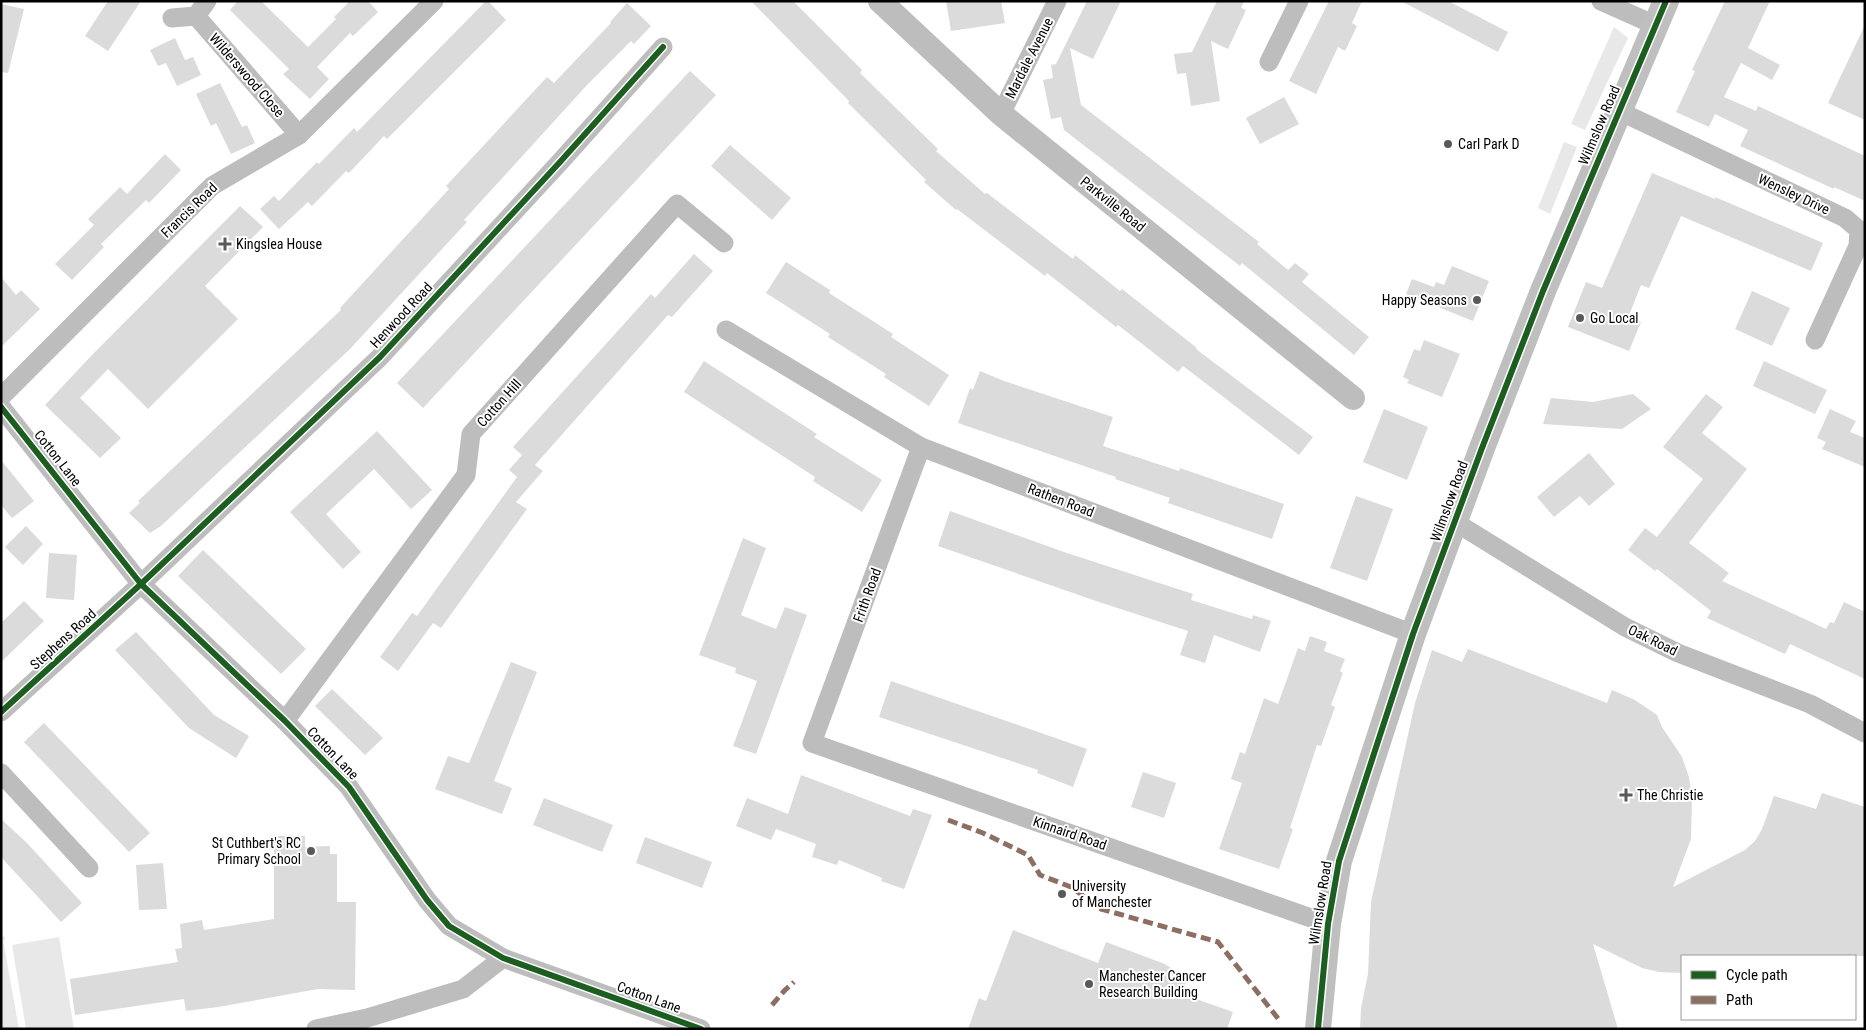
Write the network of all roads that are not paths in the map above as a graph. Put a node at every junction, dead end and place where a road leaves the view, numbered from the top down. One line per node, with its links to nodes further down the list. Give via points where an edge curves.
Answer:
1 (434, 1): 14 (street, Francis Road)
2 (880, 1): 13 (street, Parkville Road)
3 (1057, 1): 13 (street, Mardale Avenue)
4 (1299, 1): 11 (street)
5 (1601, 1): 9 (street)
6 (1666, 1): 9 (main road, Wilmslow Road)
7 (202, 9): 8 (street, Wilderswood Close); 14 (street, Wilderswood Close)
8 (172, 18)
9 (1655, 25): 12 (main road, Wilmslow Road)
10 (663, 47): 23 (street, Henwood Road, via 380,357)
11 (1269, 62)
12 (1618, 112): 17 (street, Wensley Drive, via 1844,218 1859,230 1858,246); 22 (main road, Wilmslow Road, via 1540,299)
13 (1001, 114): 19 (street, Parkville Road)
14 (299, 134): 18 (street, Francis Road, via 212,186)
15 (724, 243): 26 (street, Cotton Hill, via 677,204 647,236 471,434 466,475)
16 (726, 330): 21 (street, Rathen Road)
17 (1815, 340)
18 (1, 397)
19 (1353, 398)
20 (1, 407): 23 (street, Cotton Lane)
21 (921, 446): 24 (street, Rathen Road); 28 (street, Frith Road)
22 (1455, 522): 24 (main road, Wilmslow Road); 27 (street, Oak Road, via 1625,627 1678,653 1810,704)
23 (141, 584): 25 (street, Stephens Road); 26 (street, Cotton Lane)
24 (1413, 634): 31 (main road, Wilmslow Road, via 1339,861)
25 (1, 712)
26 (285, 721): 32 (street, Cotton Lane, via 349,787 426,900 449,926)
27 (1865, 733)
28 (812, 742): 31 (street, Kinnaird Road)
29 (1, 773): 30 (street)
30 (89, 868)
31 (1328, 924): 36 (main road, Wilmslow Road)
32 (503, 958): 33 (street, via 463,988); 35 (street, Cotton Lane)
33 (366, 1023): 34 (street)
34 (316, 1029)
35 (701, 1029)
36 (1318, 1029)

